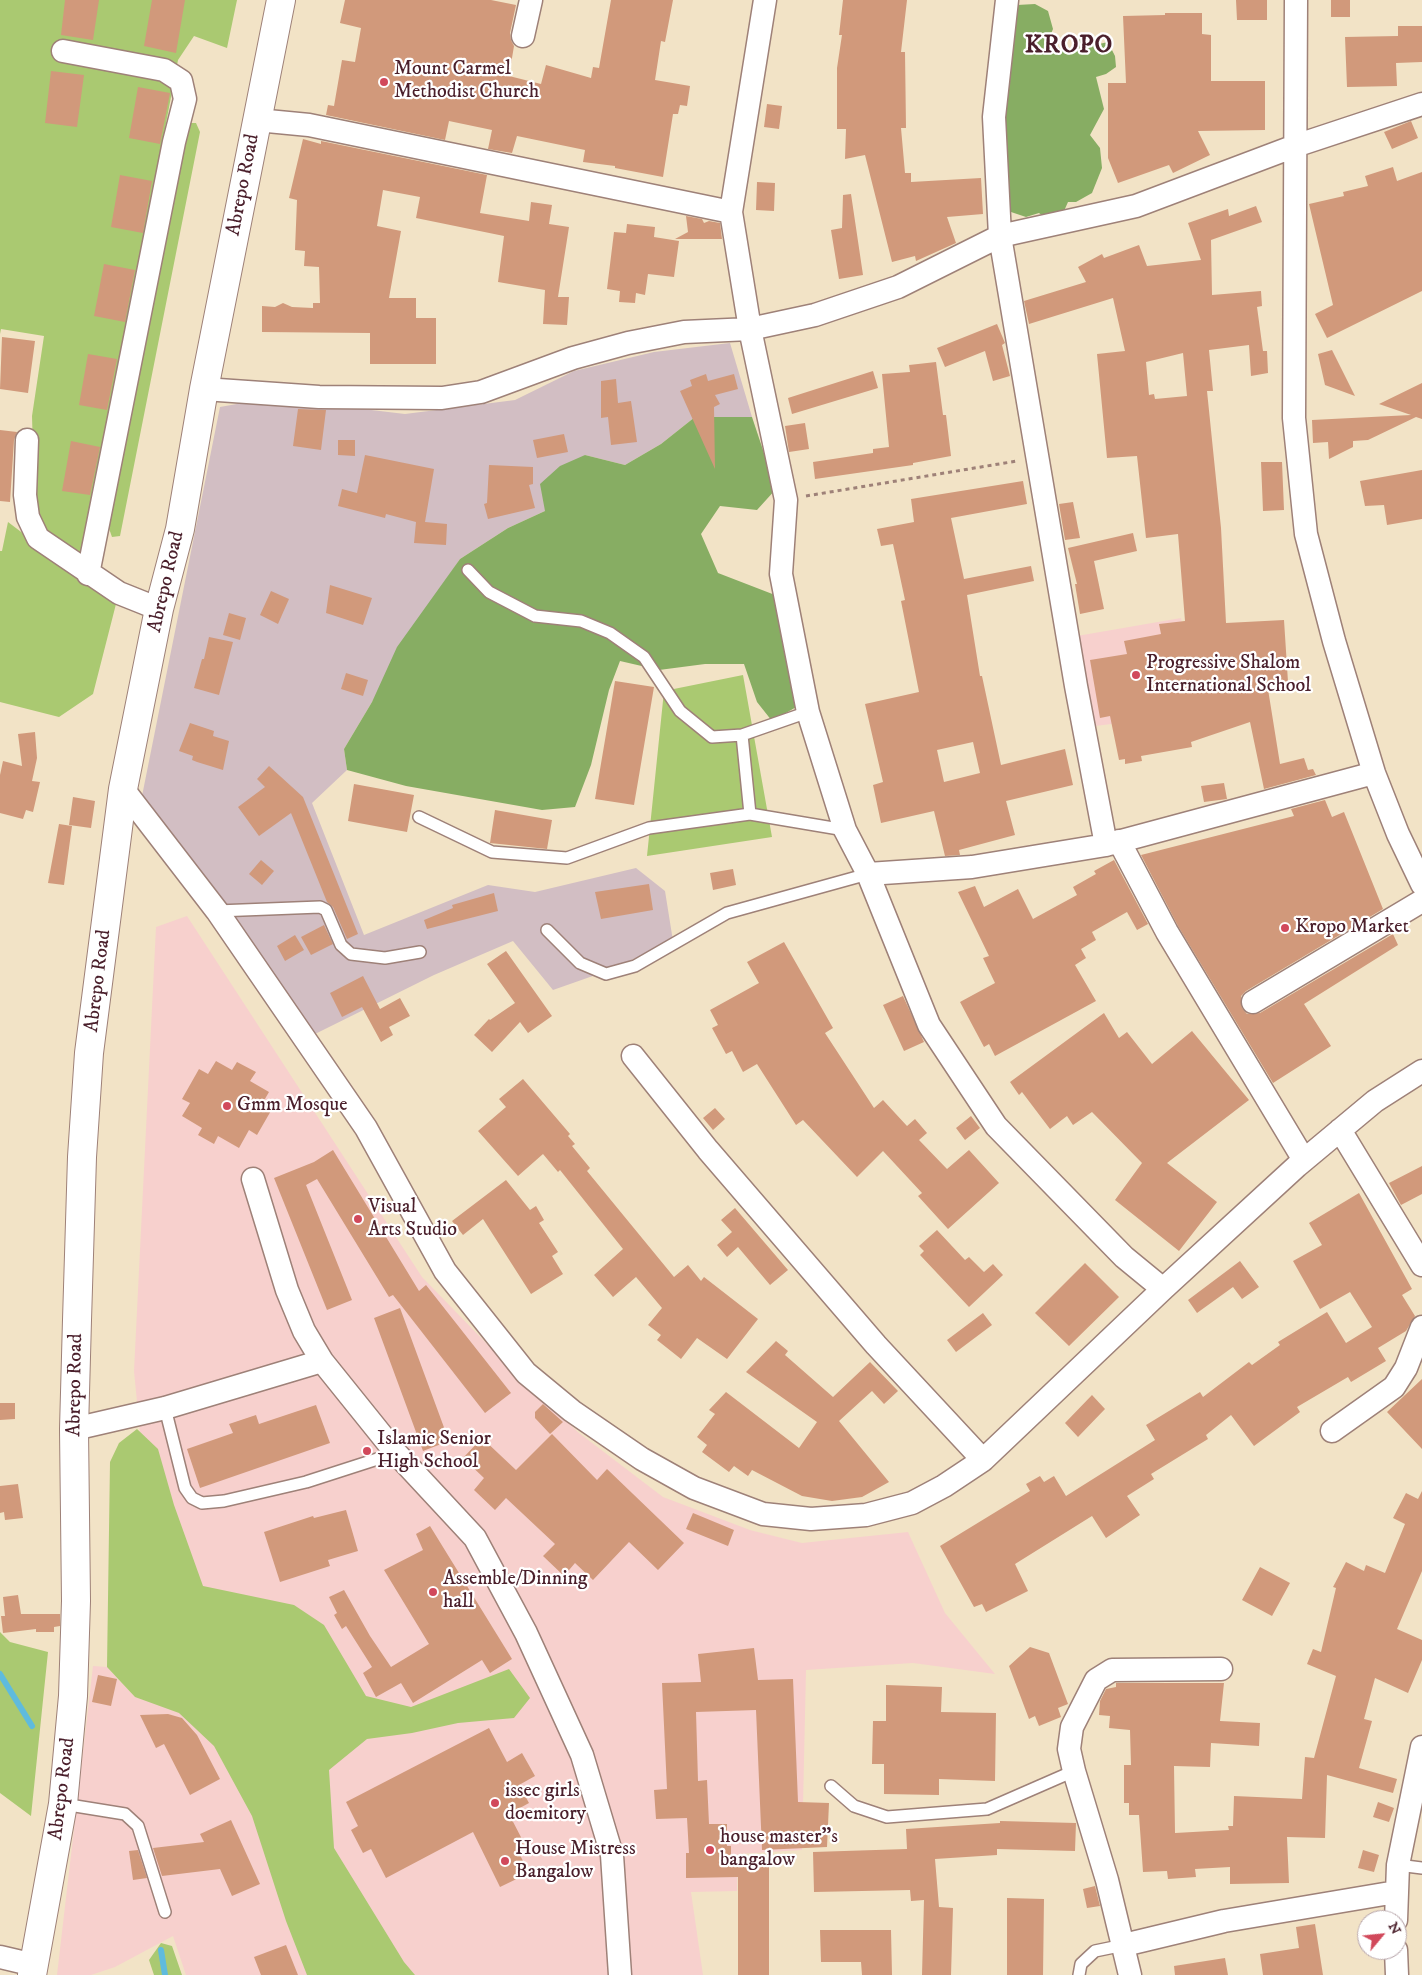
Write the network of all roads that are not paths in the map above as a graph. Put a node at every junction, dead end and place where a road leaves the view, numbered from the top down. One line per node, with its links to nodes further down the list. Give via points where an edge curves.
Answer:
1 (281, 0): 9 (main road, Abrepo Road)
2 (531, 0): 6 (street)
3 (765, 0): 11 (street)
4 (1007, 0): 12 (street, via 994,117)
5 (1296, 0): 10 (street)
6 (523, 36)
7 (63, 51): 17 (street, via 164,70 181,81 185,99)
8 (1422, 104): 10 (street)
9 (258, 120): 11 (street, via 309,125); 14 (main road, Abrepo Road)
10 (1294, 146): 12 (street, via 1136,206); 21 (street, via 1294,418 1306,534)
11 (731, 212): 13 (street)
12 (1000, 236): 13 (street, via 898,287 815,315); 26 (street, via 1076,686)
13 (750, 329): 14 (street, via 684,332 628,343 573,358 481,392 442,398 319,397); 19 (street, via 786,500 781,574)
14 (204, 389): 18 (main road, Abrepo Road, via 180,529)
15 (27, 440): 17 (street, via 25,495 28,517 38,538)
16 (468, 570): 20 (lane, via 489,592 535,616 581,621 610,633 644,657 680,711 712,738)
17 (88, 574): 18 (street, via 119,593)
18 (159, 609): 22 (main road, Abrepo Road)
19 (808, 712): 20 (lane); 25 (street)
20 (742, 735): 23 (lane)
21 (1374, 773): 26 (street); 28 (street)
22 (124, 790): 30 (street); 44 (main road, Abrepo Road, via 89,1062 82,1167)
23 (750, 814): 24 (lane, via 650,828 567,858 492,852); 25 (lane)
24 (419, 817)
25 (845, 830): 27 (street)
26 (1113, 843): 27 (street, via 972,868); 37 (street)
27 (868, 874): 31 (lane, via 727,913 635,966 606,974 580,963); 40 (street, via 929,1025 996,1126 1124,1257)
28 (1422, 884)
29 (1422, 901): 33 (street)
30 (217, 911): 32 (lane, via 320,907 326,910 341,945 351,954 385,958); 47 (street, via 366,1128 445,1271 526,1373 572,1411 694,1488 763,1514 811,1519 866,1515 912,1503)
31 (547, 930)
32 (420, 952)
33 (1253, 1002)
34 (632, 1056): 47 (street, via 708,1150 876,1345)
35 (1422, 1071): 36 (street, via 1375,1101)
36 (1340, 1130): 37 (street); 39 (street)
37 (1304, 1160): 40 (street)
38 (252, 1179): 42 (street, via 287,1290 304,1331)
39 (1422, 1266)
40 (1163, 1289): 47 (street)
41 (1422, 1327): 45 (street, via 1406,1368 1394,1387)
42 (322, 1361): 43 (street); 46 (street)
43 (165, 1408): 44 (street); 46 (lane, via 185,1488 192,1498 202,1503 306,1482)
44 (74, 1429): 52 (main road, Abrepo Road, via 76,1601 73,1696)
45 (1332, 1431)
46 (396, 1453): 62 (street, via 475,1538 526,1634 582,1755 612,1856)
47 (983, 1460)
48 (1221, 1669): 50 (street, via 1112,1670 1096,1680 1072,1727 1069,1749)
49 (1422, 1747): 53 (street)
50 (1074, 1771): 51 (lane, via 987,1809 887,1817 854,1806); 58 (street)
51 (830, 1786)
52 (63, 1804): 57 (lane, via 125,1814 138,1826); 61 (main road, Abrepo Road)
53 (1398, 1865): 54 (lane); 55 (street)
54 (1422, 1868)
55 (1396, 1892): 56 (street); 58 (street, via 1224,1921)
56 (1396, 1910)
57 (165, 1912)
58 (1124, 1945): 63 (lane, via 1094,1951 1081,1964); 64 (street)
59 (0, 1957): 61 (street)
60 (1396, 1960): 65 (street)
61 (33, 1970)
62 (620, 1975)
63 (1080, 1975)
64 (1130, 1975)
65 (1397, 1975)

